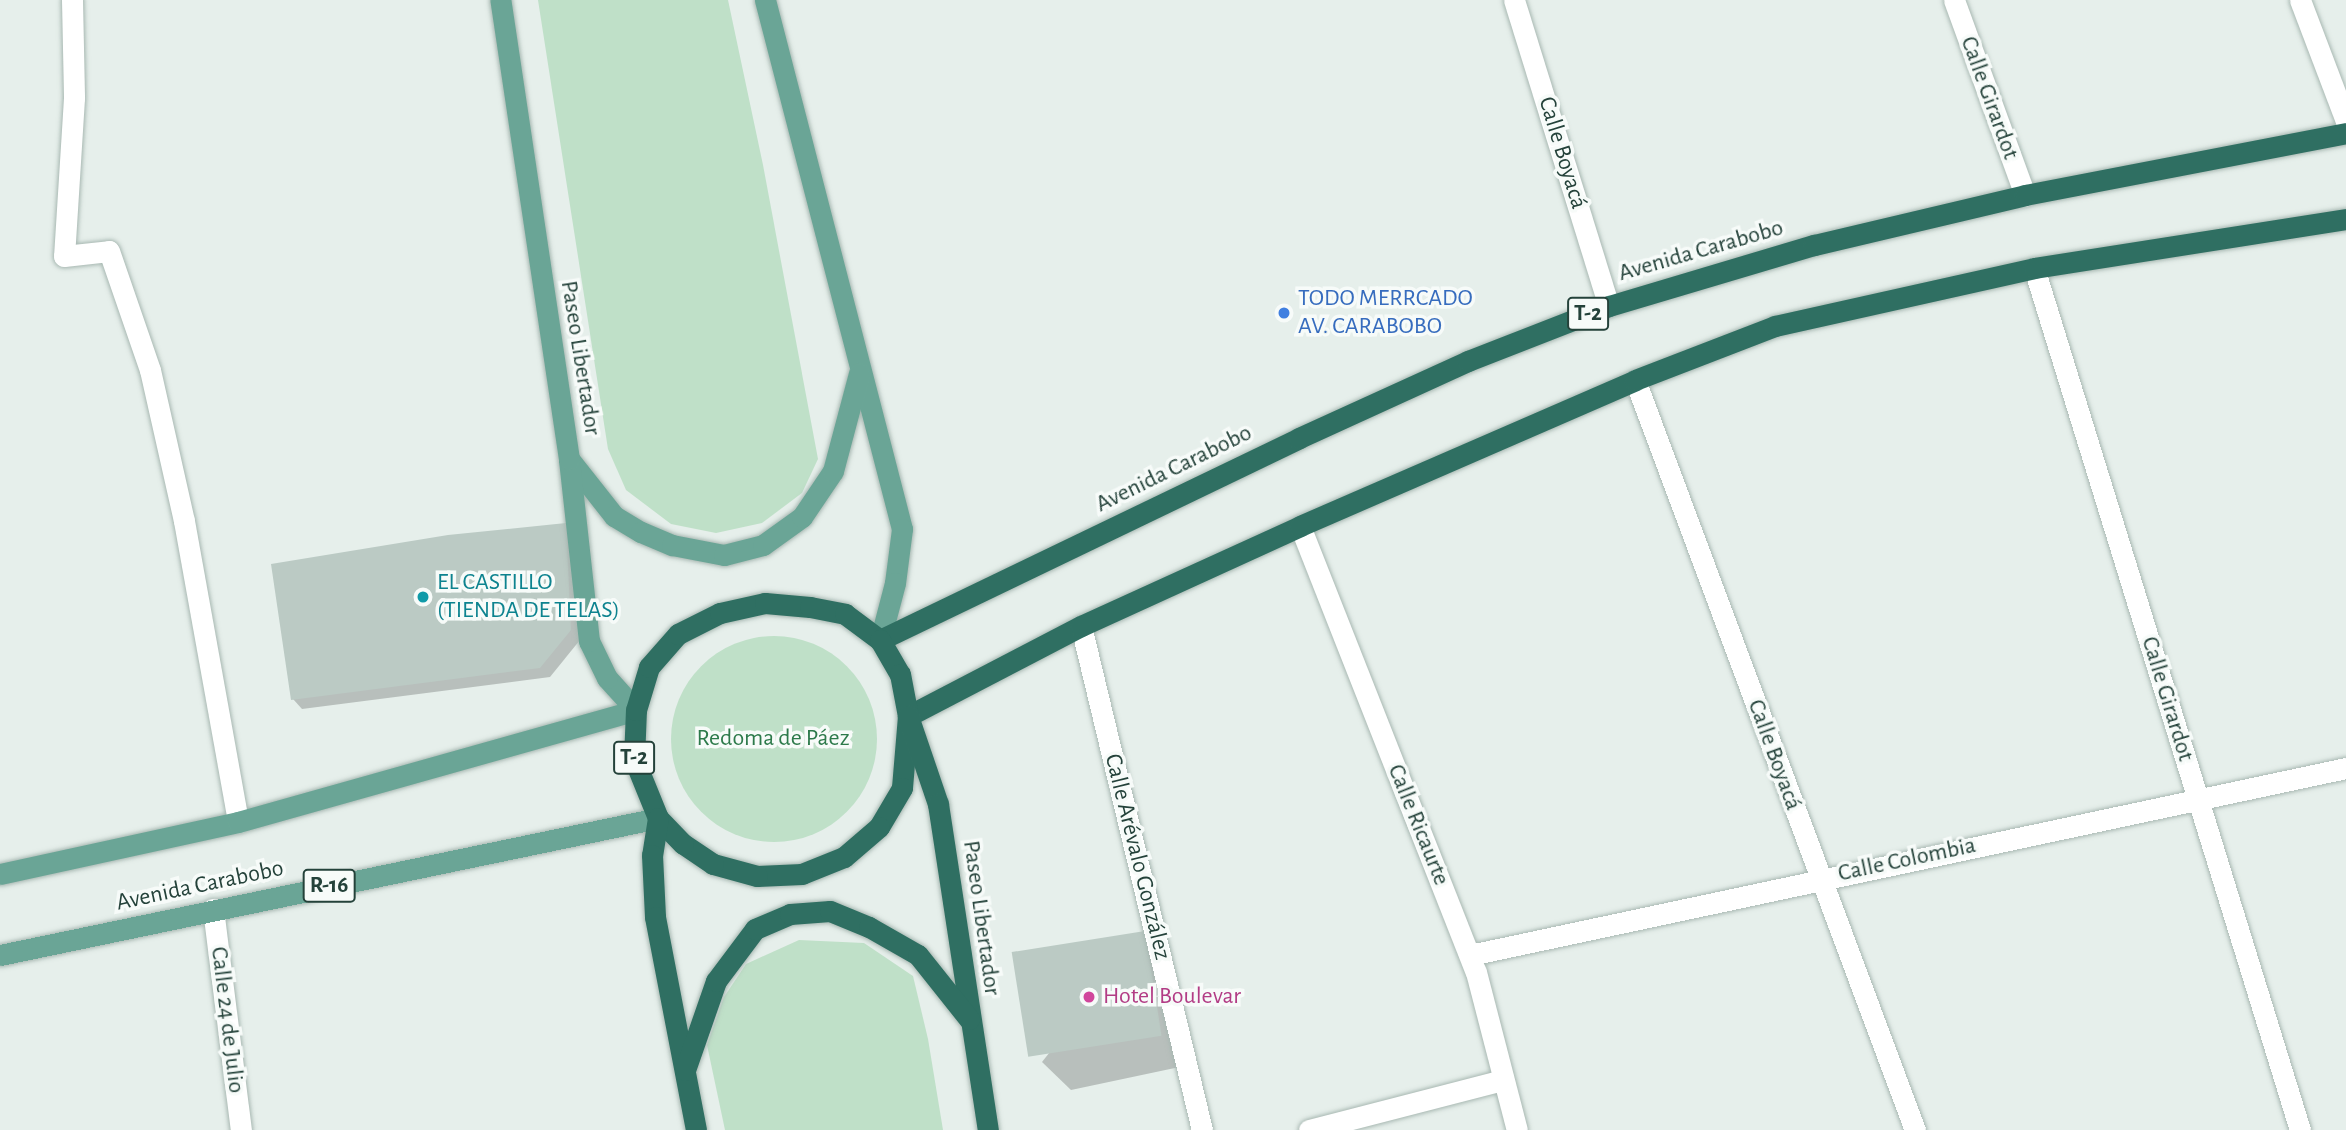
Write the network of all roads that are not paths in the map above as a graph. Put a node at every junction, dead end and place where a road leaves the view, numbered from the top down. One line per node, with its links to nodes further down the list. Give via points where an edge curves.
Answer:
1 (72, 0): 24 (street, via 74,98 64,257 109,251 150,370 184,521)
2 (500, 0): 15 (main road, Paseo Libertador)
3 (765, 0): 13 (main road)
4 (1514, 0): 12 (street, Calle Boyacá)
5 (1954, 0): 9 (street, Calle Girardot)
6 (2301, 0): 7 (street)
7 (2346, 121)
8 (2346, 133): 9 (highway, Avenida Carabobo / T-2)
9 (2025, 195): 12 (highway, Avenida Carabobo / T-2, via 1814,245)
10 (2346, 219): 11 (highway)
11 (2034, 268): 14 (highway, via 1775,326); 22 (street, Calle Girardot)
12 (1609, 306): 18 (highway, Avenida Carabobo / T-2, via 1468,361 1299,438)
13 (860, 373): 15 (main road, via 833,471 802,517 763,545 724,555 672,545 641,533 614,516); 18 (main road, via 902,529 895,583)
14 (1635, 380): 16 (highway); 26 (street, Calle Boyacá)
15 (569, 459): 19 (main road, Paseo Libertador, via 589,641 607,678)
16 (1300, 526): 17 (highway); 29 (street, Calle Ricaurte)
17 (1081, 626): 20 (highway); 36 (street, Calle Arévalo González)
18 (880, 640): 19 (highway, T-2, via 845,614 810,607 765,603 720,613 678,634 649,667); 20 (highway, T-2, via 900,674)
19 (636, 710): 23 (highway, T-2, via 634,759); 24 (main road)
20 (908, 716): 23 (highway, T-2, via 902,788 879,828 834,862 802,874 757,876 713,864 683,844); 30 (highway, Paseo Libertador / T-2, via 938,804)
21 (2346, 768): 22 (street, Calle Colombia)
22 (2198, 799): 26 (street, Calle Colombia); 40 (street, Calle Girardot)
23 (658, 818): 27 (main road, Avenida Carabobo / R-16); 31 (highway, via 652,855 655,917)
24 (238, 822): 25 (main road)
25 (0, 874)
26 (1820, 879): 29 (street, Calle Colombia); 39 (street, Calle Boyacá)
27 (213, 909): 28 (main road, Avenida Carabobo / R-16); 33 (street, Calle 24 de Julio)
28 (0, 955)
29 (1469, 955): 32 (street, Calle Ricaurte)
30 (969, 1020): 31 (highway, via 918,955 830,911 790,914 755,929 716,981); 35 (highway, Paseo Libertador / T-2)
31 (685, 1069): 34 (highway)
32 (1503, 1080): 37 (street); 38 (street, Calle Ricaurte)
33 (241, 1130)
34 (696, 1130)
35 (988, 1130)
36 (1202, 1130)
37 (1309, 1130)
38 (1517, 1130)
39 (1915, 1130)
40 (2300, 1130)

